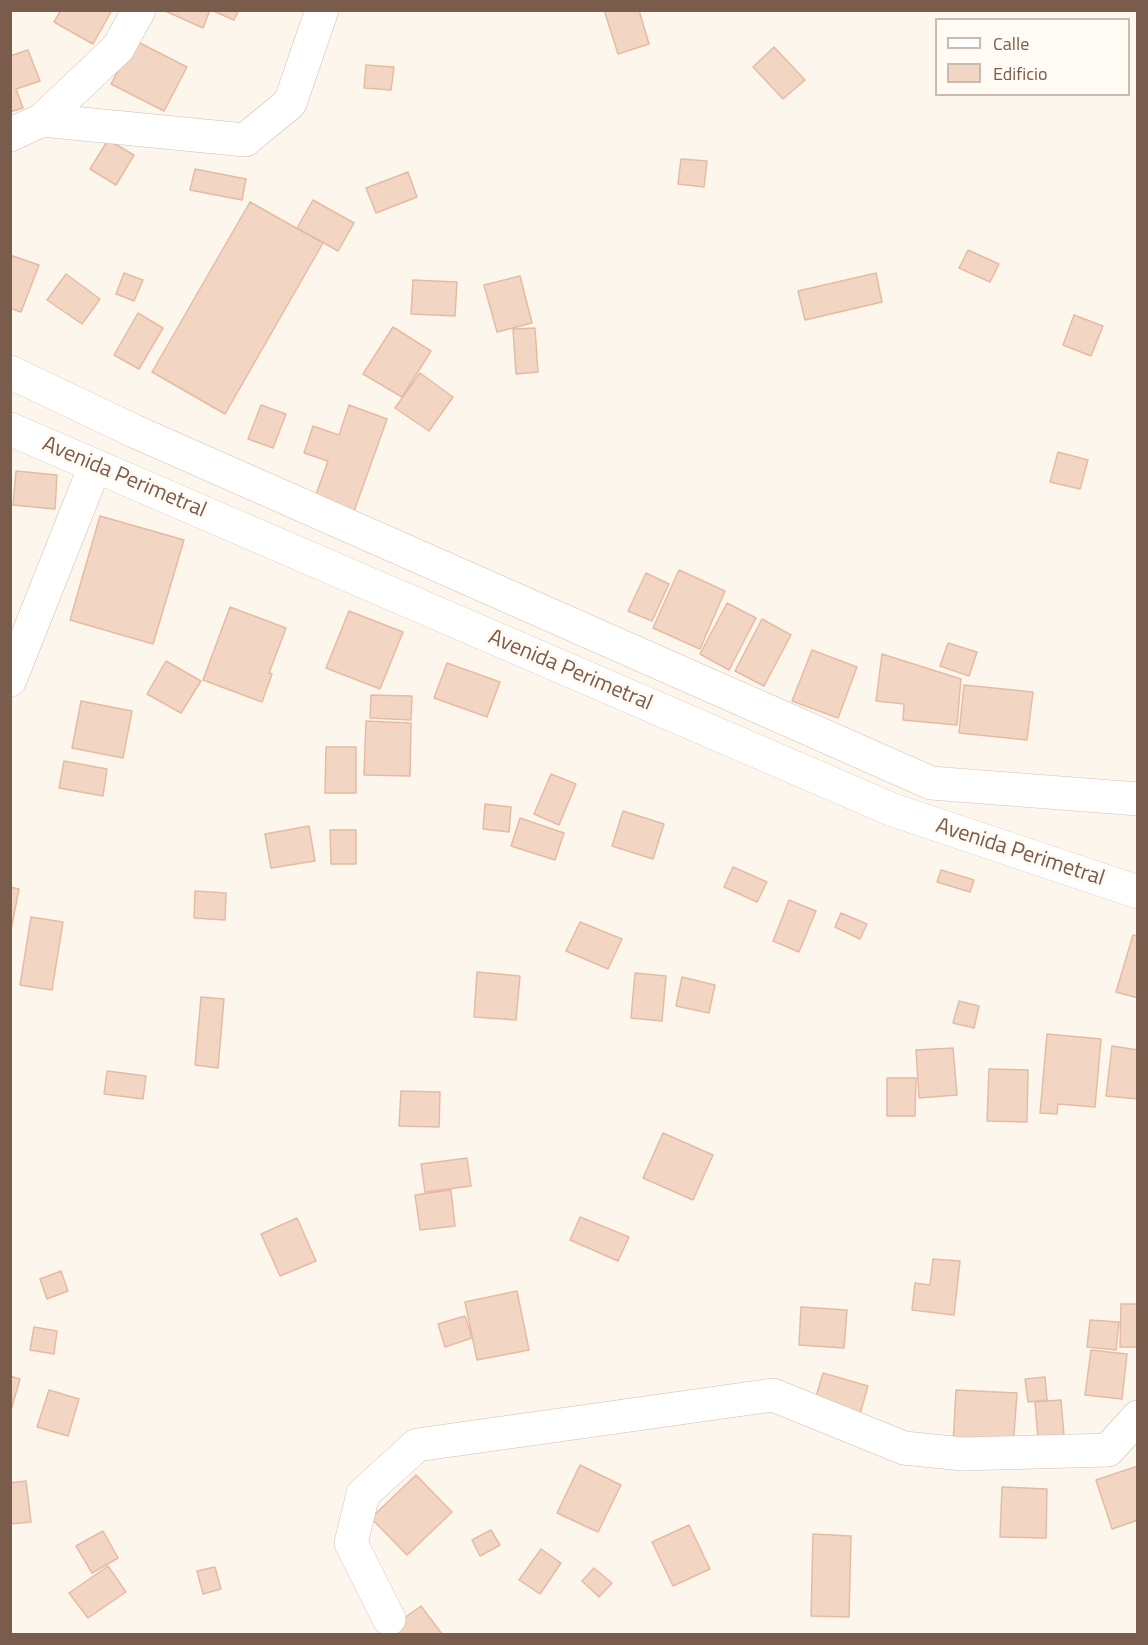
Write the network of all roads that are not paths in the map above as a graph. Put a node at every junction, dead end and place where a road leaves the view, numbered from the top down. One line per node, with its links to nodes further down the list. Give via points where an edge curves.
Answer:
1 (139, 10): 3 (main road, via 118,48)
2 (322, 10): 3 (main road, via 290,103 245,140)
3 (42, 120): 4 (main road)
4 (10, 135)
5 (10, 372): 9 (main road, Avenida Perimetral, via 134,431 931,783)
6 (10, 429): 7 (main road, Avenida Perimetral)
7 (94, 466): 8 (main road); 10 (main road, Avenida Perimetral, via 892,810)
8 (10, 680)
9 (1137, 799)
10 (1137, 892)
11 (1137, 1417): 12 (main road, via 1108,1450 963,1454 904,1448 773,1395 417,1445 363,1494 351,1543)
12 (388, 1619)

